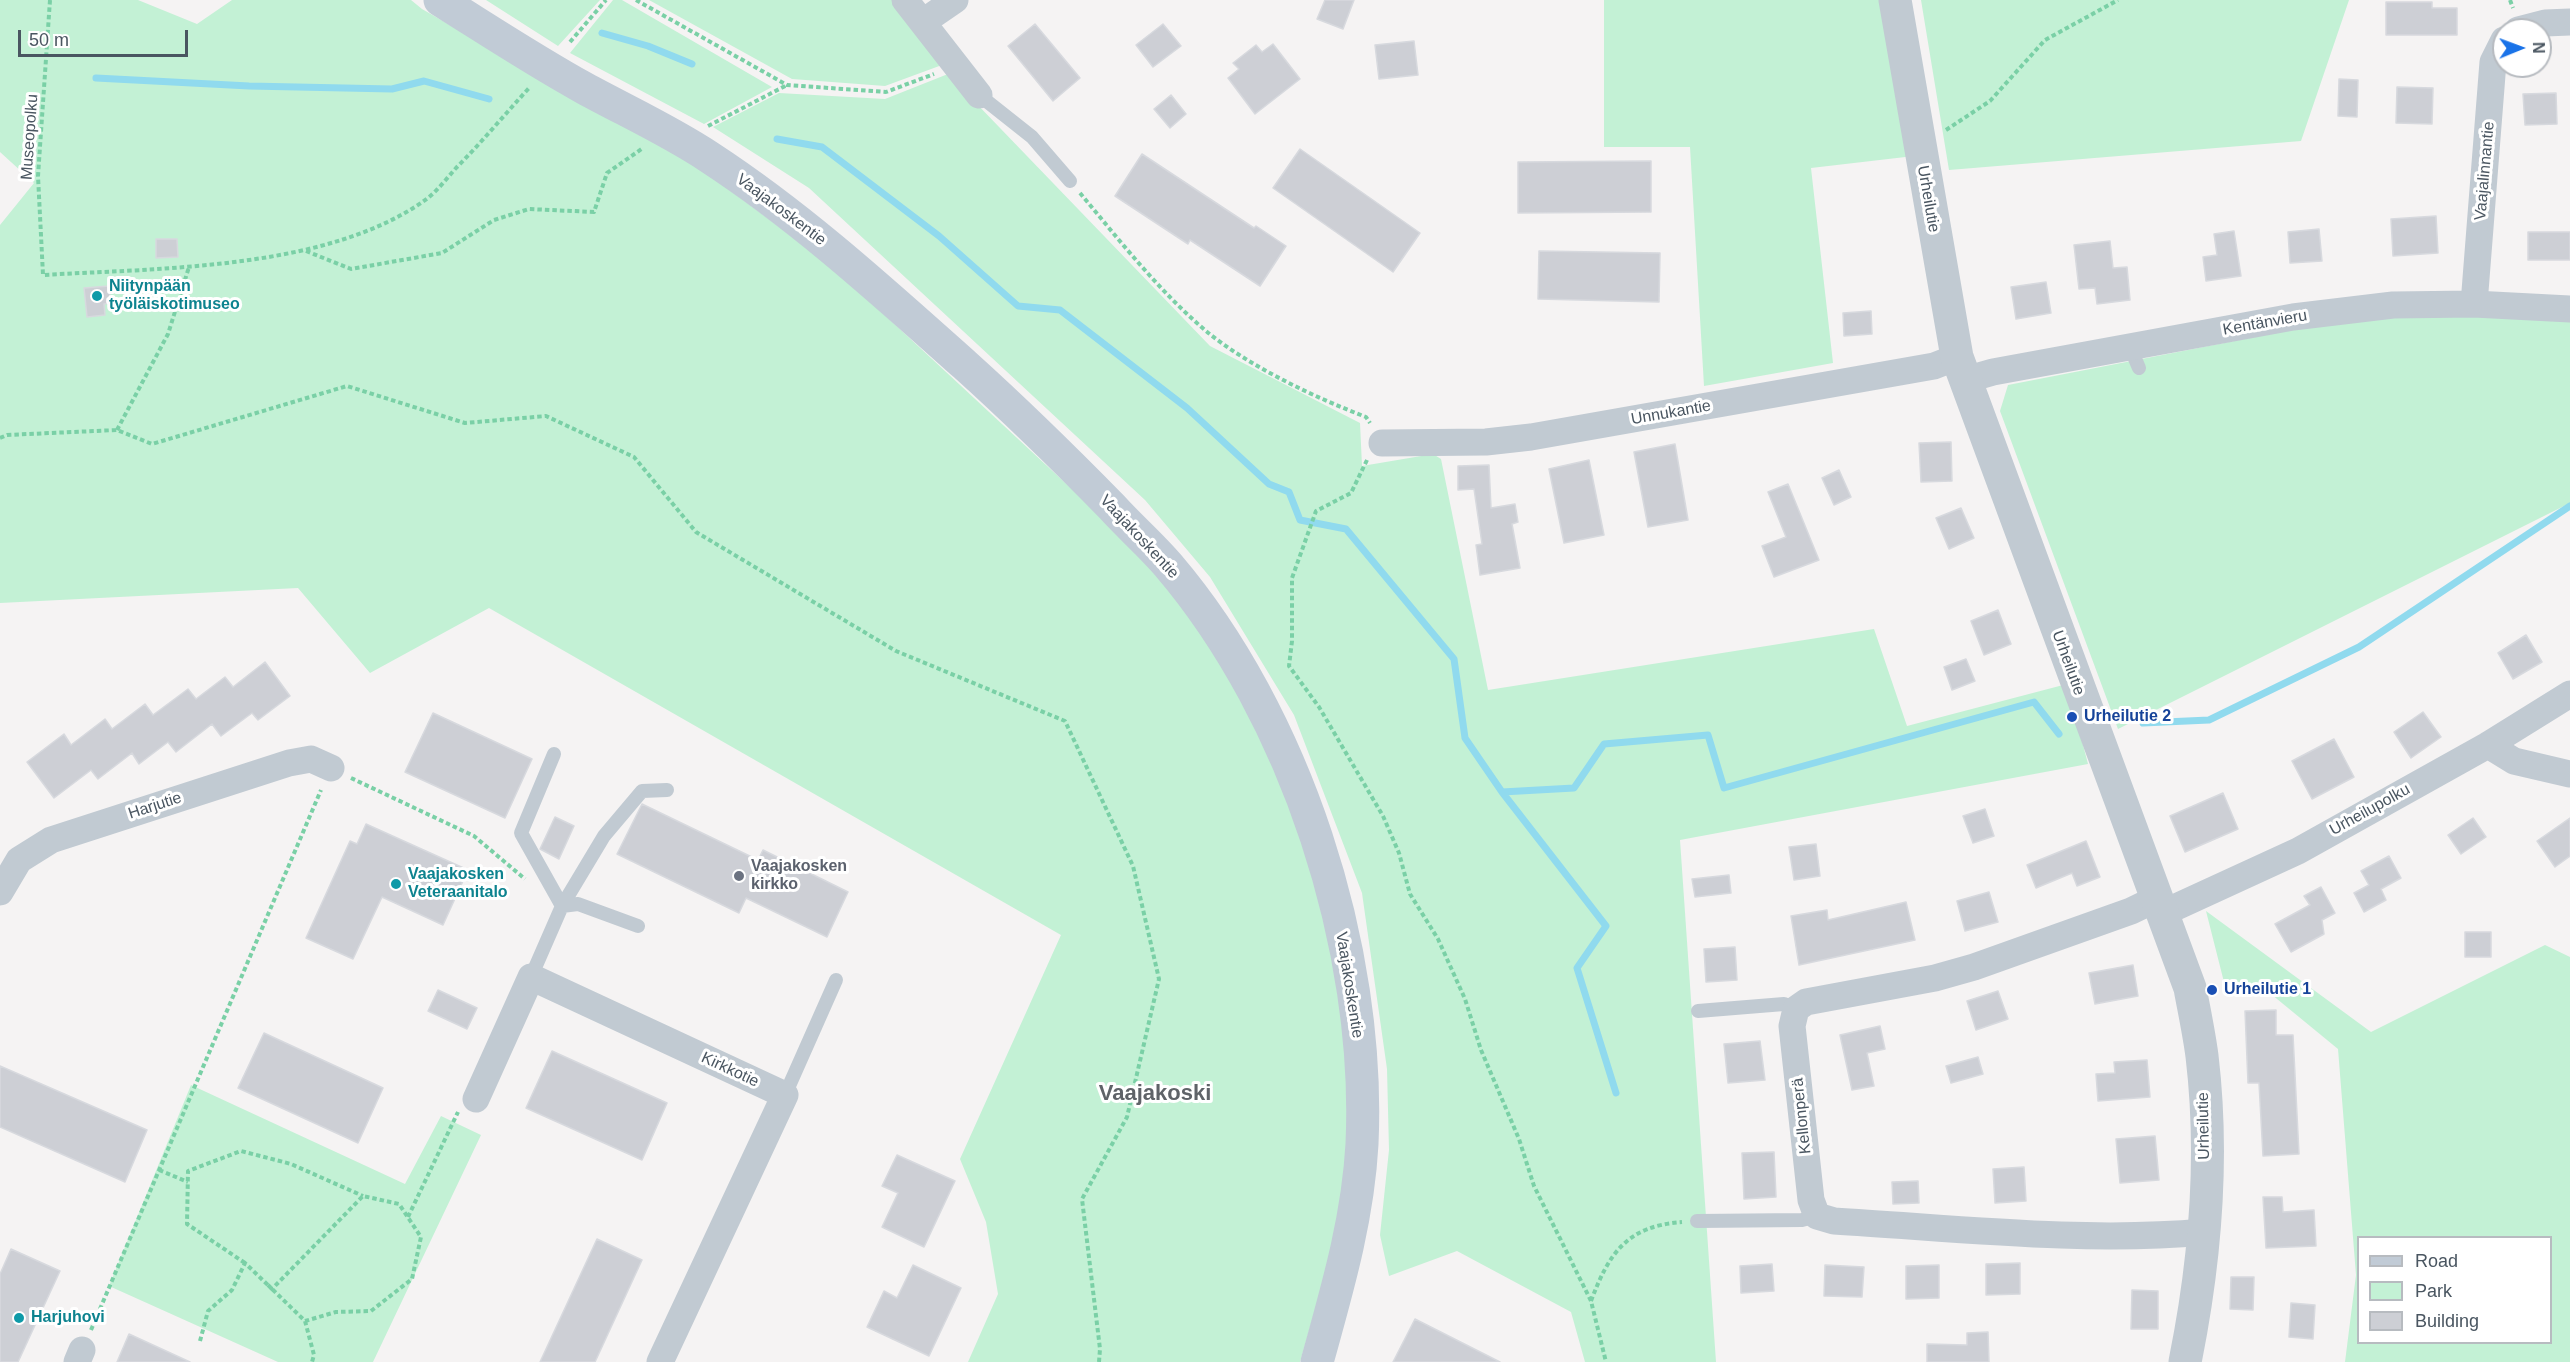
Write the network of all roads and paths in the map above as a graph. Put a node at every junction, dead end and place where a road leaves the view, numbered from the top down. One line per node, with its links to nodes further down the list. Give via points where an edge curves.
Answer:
1 (50, 0): 23 (path, Museopolku, via 38,176 43,275)
2 (440, 0): 63 (main road, Vaajakoskentie, via 570,80 708,156 843,256 1004,400 1083,478 1168,566 1231,651 1273,727 1308,814 1332,891 1351,979 1362,1073 1362,1146 1351,1238)
3 (606, 0): 12 (path)
4 (636, 0): 16 (path)
5 (905, 0): 9 (street)
6 (955, 0): 9 (street)
7 (1895, 0): 26 (street, Urheilutie)
8 (2118, 0): 19 (path, via 2045,40 1990,101)
9 (923, 22): 13 (street)
10 (2570, 22): 11 (street)
11 (2552, 23)
12 (570, 42)
13 (956, 66): 16 (path, via 886,92); 17 (street)
14 (2492, 75): 24 (street, Vaajalinnantie)
15 (536, 79): 22 (path, via 429,197 385,224)
16 (788, 85): 18 (path)
17 (979, 95): 21 (lane, via 1032,137)
18 (698, 131)
19 (1944, 131)
20 (649, 143): 22 (path, via 607,173 594,212 529,209 494,220 442,253 351,269)
21 (1070, 181): 29 (path, via 1141,266 1207,331 1280,379 1366,417)
22 (306, 250): 23 (path)
23 (189, 267): 27 (path, via 168,334)
24 (2474, 304): 25 (street, Kentänvieru); 26 (street, Kentänvieru, via 2393,305 2293,317 2135,357 1993,372)
25 (2570, 309)
26 (1960, 369): 29 (street, Unnukantie, via 1934,366 1531,437 1486,442); 38 (street, Urheilutie)
27 (117, 430): 28 (path); 62 (path, via 152,444 347,386 465,423 546,416 634,457 696,532 886,645 1065,721 1133,866 1159,979 1127,1117 1082,1199)
28 (0, 438)
29 (1382, 443): 56 (path, via 1366,460 1351,493 1316,512 1292,578 1289,666 1319,707 1383,816 1399,853 1410,894 1438,939 1464,999 1534,1186)
30 (2570, 694): 31 (street, Urheilupolku)
31 (2488, 745): 34 (street, via 2514,761); 38 (street, Urheilupolku, via 2298,850)
32 (554, 754): 39 (lane, via 521,833)
33 (331, 768): 36 (path, via 474,836); 37 (street, Harjutie, via 311,759 289,763 51,840 19,860); 47 (path)
34 (2570, 774)
35 (667, 790): 39 (lane, via 642,791 604,836)
36 (526, 880)
37 (0, 892)
38 (2160, 905): 43 (street, via 2131,911 1974,967 1813,1000); 53 (street, Urheilutie, via 2190,988 2202,1055 2206,1133)
39 (562, 906): 40 (lane, via 578,904); 41 (lane)
40 (638, 926)
41 (531, 976): 45 (street, Kirkkotie); 46 (street)
42 (836, 980): 45 (lane)
43 (1796, 1009): 44 (lane, via 1784,1004); 50 (street, Kellonperä, via 1792,1026 1811,1200)
44 (1698, 1011)
45 (785, 1095): 61 (street)
46 (466, 1107): 51 (path)
47 (159, 1170): 48 (path); 59 (path)
48 (188, 1182): 49 (path, via 188,1171 241,1151 291,1164); 54 (path, via 187,1224)
49 (363, 1196): 51 (path, via 399,1204); 55 (path, via 272,1289)
50 (1817, 1216): 52 (lane, via 1802,1220); 53 (street, via 1834,1221 2034,1233)
51 (408, 1217): 57 (path, via 421,1237 412,1280 371,1311 336,1312)
52 (1697, 1221): 56 (path, via 1657,1224 1627,1239 1602,1270)
53 (2204, 1232): 65 (street, Urheilutie)
54 (245, 1263): 55 (path); 58 (path, via 232,1290 208,1311)
55 (268, 1285): 57 (path)
56 (1591, 1301): 64 (path)
57 (305, 1321): 60 (path, via 314,1355)
58 (200, 1341)
59 (79, 1356)
60 (312, 1362)
61 (660, 1362)
62 (1099, 1362)
63 (1317, 1362)
64 (1606, 1362)
65 (2185, 1362)

